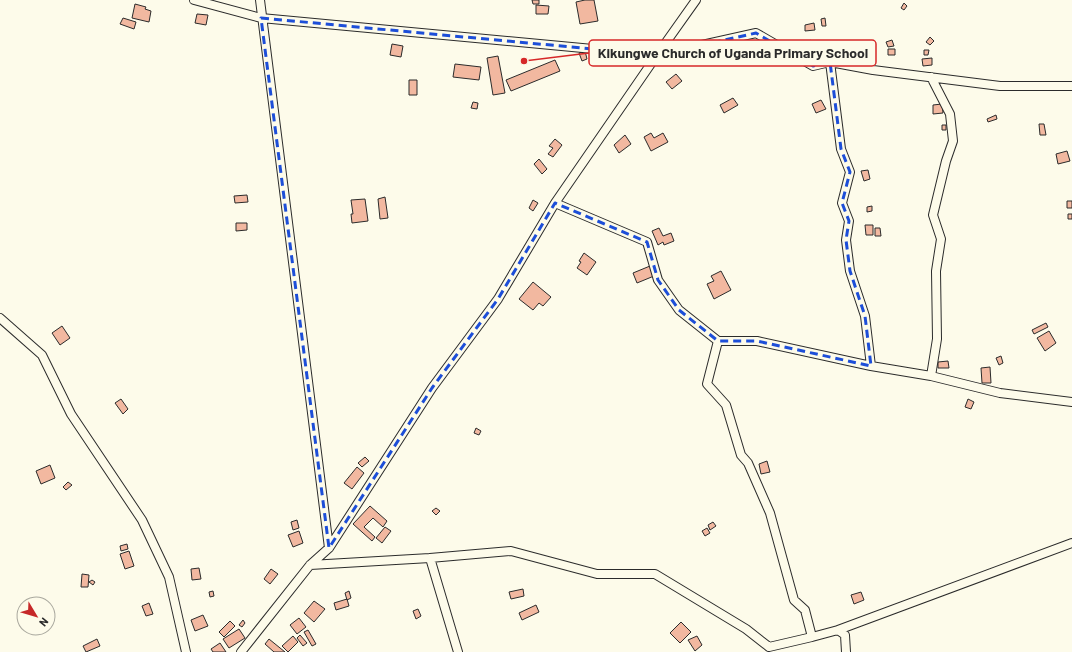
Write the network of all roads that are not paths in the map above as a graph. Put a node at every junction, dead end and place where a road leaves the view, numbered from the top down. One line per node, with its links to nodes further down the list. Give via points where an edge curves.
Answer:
1 (194, 0): 4 (street)
2 (260, 0): 4 (street)
3 (696, 0): 5 (street)
4 (261, 18): 5 (street); 16 (street)
5 (657, 55): 6 (street, via 756,33 813,66); 9 (street)
6 (830, 62): 7 (street); 12 (street, via 841,149 850,172 842,203 849,221 846,240 850,271 865,316)
7 (931, 77): 8 (street, via 1000,86); 13 (street, via 950,114 952,141 933,215 941,239 936,271 937,339)
8 (1072, 86)
9 (555, 203): 11 (street, via 647,242 658,280 679,310); 16 (street, via 498,299 432,388)
10 (0, 318): 21 (street, via 42,355 71,414 142,520 169,577)
11 (718, 340): 12 (street, via 757,341); 20 (street, via 707,384 726,405 741,455 748,463 770,514 794,600 805,610)
12 (871, 366): 13 (street)
13 (930, 376): 14 (street, via 1000,393)
14 (1072, 402)
15 (1072, 543): 19 (street)
16 (329, 548): 18 (street)
17 (430, 558): 18 (street); 20 (street, via 511,551 597,574 655,574 746,629 769,647); 23 (street)
18 (310, 565): 22 (street)
19 (838, 630): 20 (street); 24 (street, via 845,634)
20 (812, 637)
21 (186, 652)
22 (241, 652)
23 (458, 652)
24 (846, 652)

